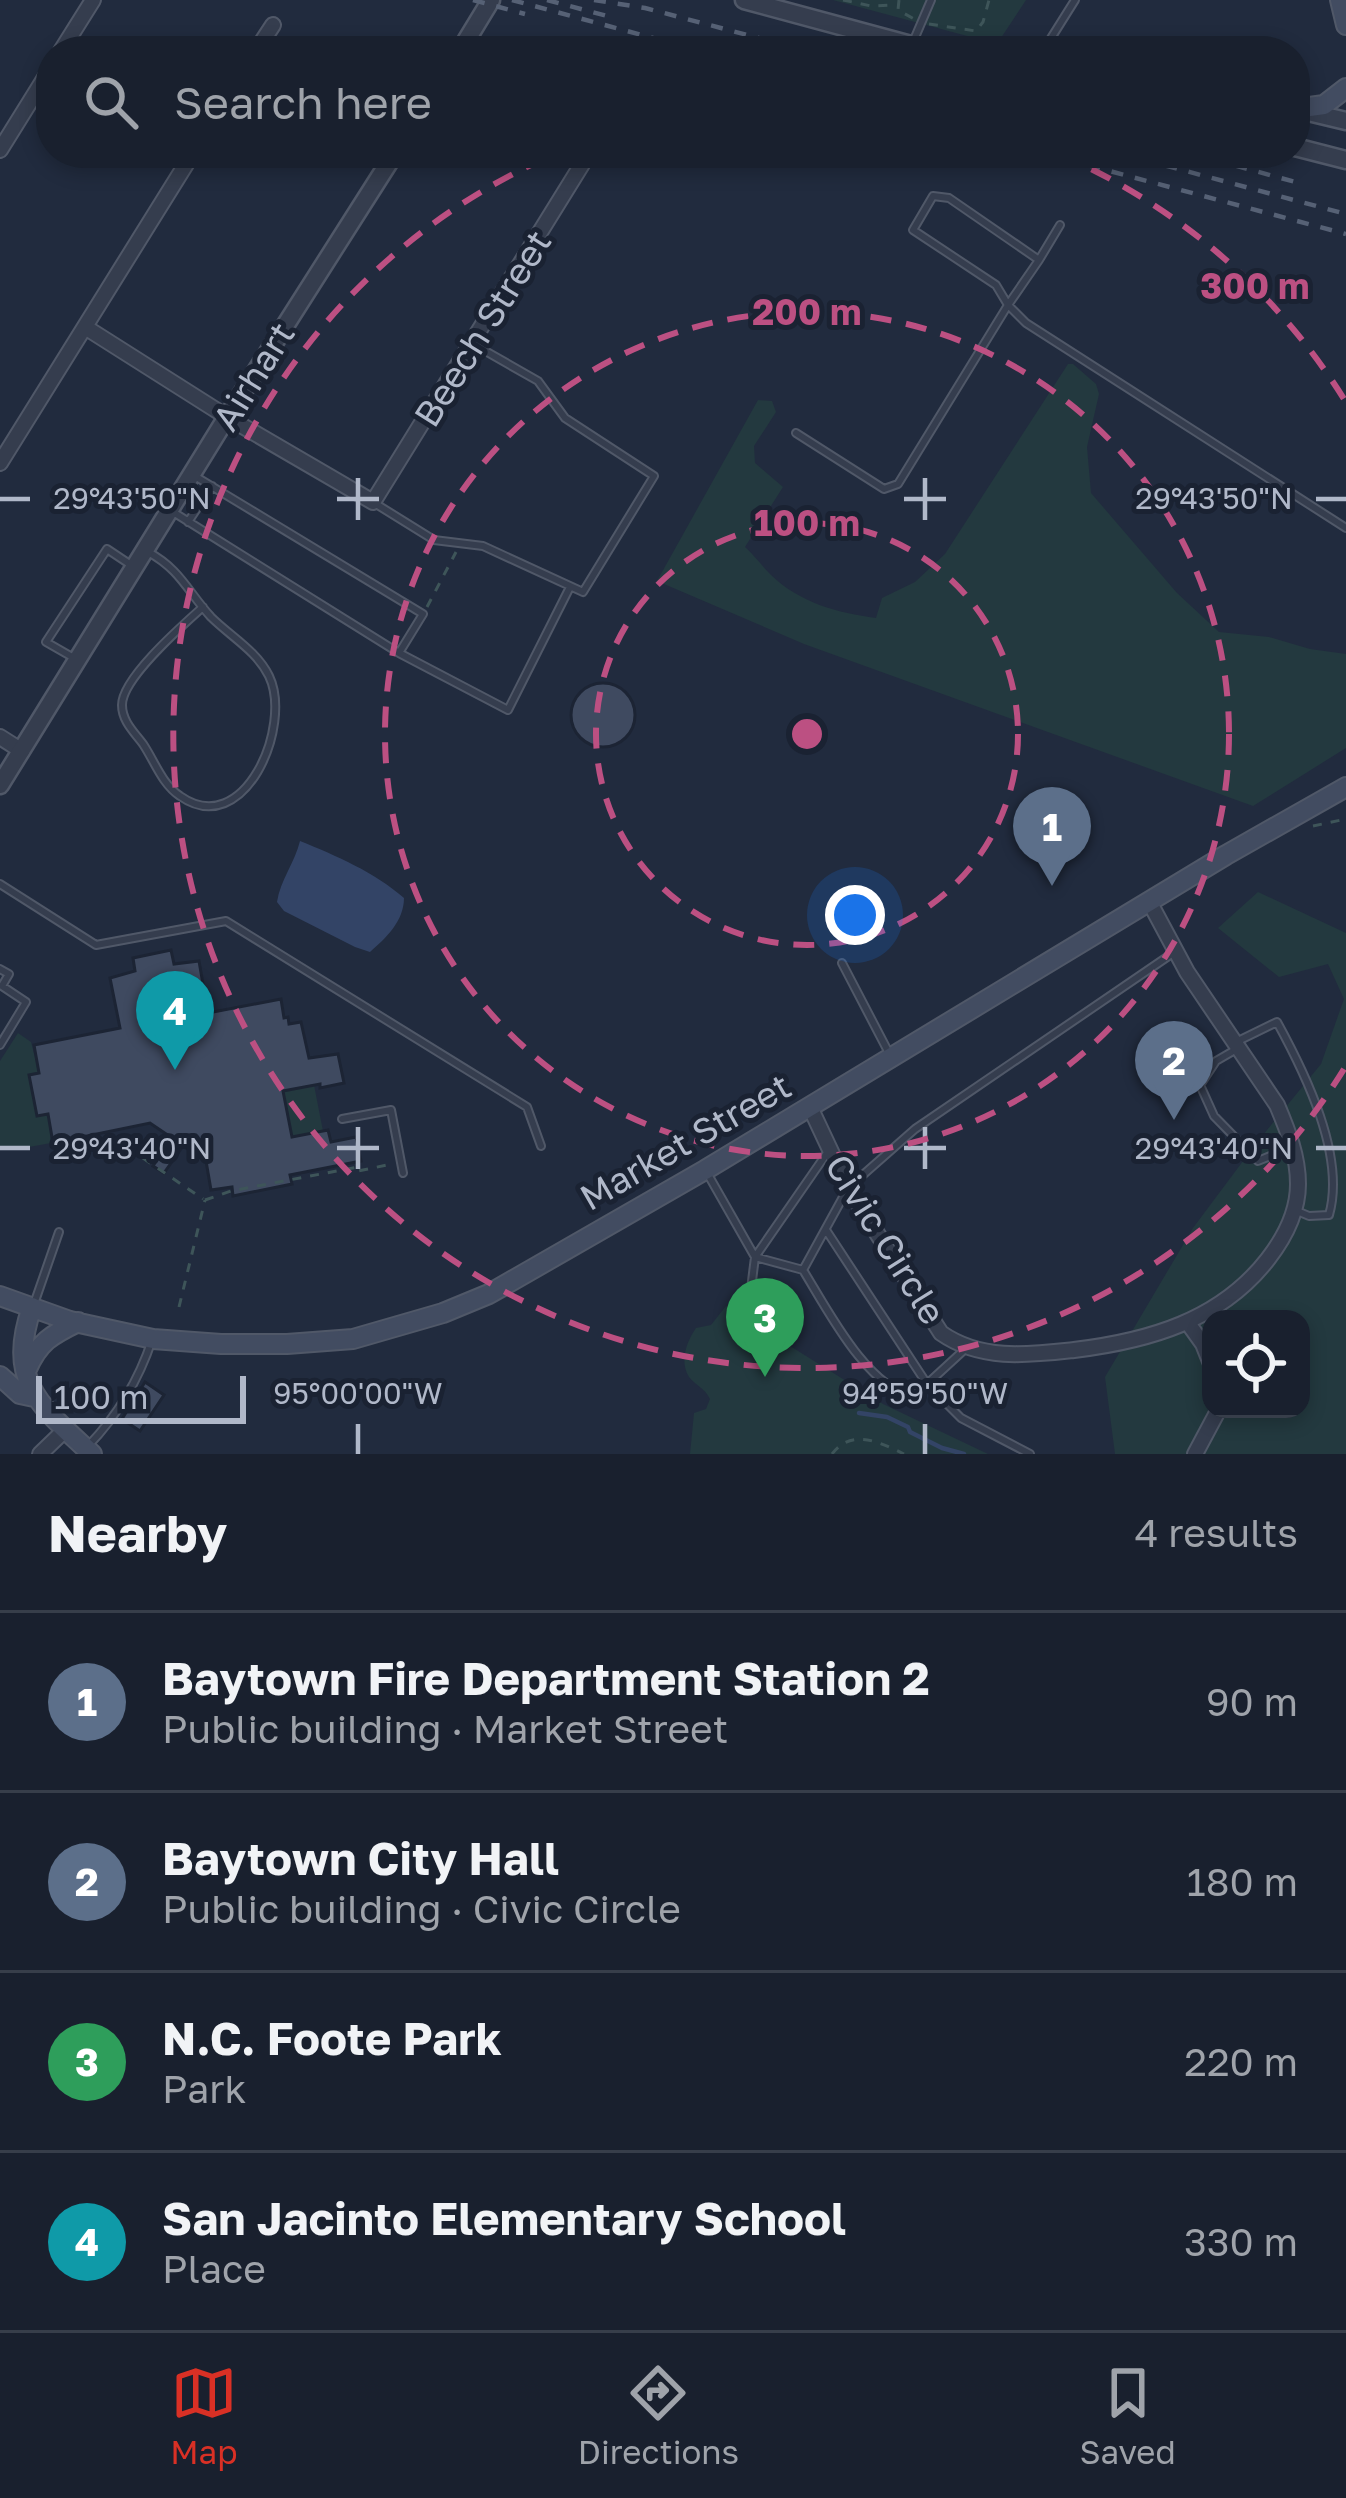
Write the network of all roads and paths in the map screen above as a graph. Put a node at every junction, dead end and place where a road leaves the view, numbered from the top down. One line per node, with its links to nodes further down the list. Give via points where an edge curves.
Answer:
1 (93, 0): 13 (street)
2 (491, 0): 15 (street)
3 (744, 0): 16 (street)
4 (843, 0): 9 (path)
5 (931, 0): 10 (lane)
6 (989, 0): 10 (path, via 976,31)
7 (1075, 0): 18 (lane)
8 (1340, 0): 12 (main road)
9 (898, 2): 10 (path, via 904,15)
10 (922, 22): 17 (lane)
11 (273, 25): 14 (street)
12 (1346, 25)
13 (70, 36)
14 (266, 36)
15 (469, 36)
16 (875, 36)
17 (916, 36)
18 (1052, 36)
19 (1346, 88): 21 (main road)
20 (36, 92): 24 (street)
21 (1310, 107)
22 (1310, 113): 23 (street)
23 (1346, 121)
24 (0, 150)
25 (1310, 151): 26 (street)
26 (1346, 160)
27 (184, 168): 33 (street)
28 (385, 168): 35 (street, Airhart)
29 (580, 168): 34 (street, Beech Street)
30 (1060, 226): 31 (lane)
31 (1039, 260): 32 (lane); 32 (lane, via 949,198 929,200 913,230 996,285)
32 (1008, 305): 36 (lane, via 898,484 884,489); 43 (lane)
33 (85, 327): 35 (street); 37 (street)
34 (473, 344): 40 (street, Beech Street); 47 (lane, via 538,381 565,418 654,476 583,592)
35 (227, 417): 38 (street, Airhart); 40 (street)
36 (796, 433)
37 (0, 463)
38 (192, 474): 39 (lane); 41 (street, Airhart)
39 (212, 486): 42 (lane); 49 (lane)
40 (374, 502): 44 (lane, via 434,540)
41 (170, 510): 42 (lane); 45 (street, Airhart)
42 (188, 522): 50 (lane)
43 (1346, 528)
44 (461, 543): 47 (lane); 49 (path)
45 (145, 550): 46 (street, Airhart); 48 (lane, via 174,568)
46 (135, 567): 51 (street, Airhart); 51 (lane, via 107,549 46,642)
47 (570, 586): 50 (lane, via 508,710)
48 (203, 607): 48 (lane, via 268,672 277,711 252,782 211,806 176,794 122,710 148,661)
49 (423, 614): 50 (lane)
50 (398, 653)
51 (77, 660): 53 (street, Airhart)
52 (0, 737): 53 (street)
53 (22, 751): 54 (street, Airhart)
54 (0, 785)
55 (1346, 787): 57 (main road, Market Street)
56 (0, 884): 66 (lane, via 96,945 226,921 526,1107)
57 (1150, 903): 58 (street); 63 (main road, Market Street)
58 (1176, 951): 62 (street); 73 (lane, via 915,1129)
59 (842, 963): 63 (lane)
60 (0, 969): 61 (lane, via 9,974 2,986 26,1002)
61 (0, 1045)
62 (1236, 1045): 67 (street, via 1277,1106); 67 (lane, via 1200,1084 1214,1116 1258,1161); 75 (lane, via 1277,1022 1331,1122 1337,1202 1329,1215)
63 (892, 1058): 64 (main road, Market Street)
64 (810, 1107): 69 (street, Civic Circle); 71 (main road, Market Street)
65 (342, 1119): 72 (lane, via 391,1110)
66 (541, 1146)
67 (1293, 1147): 75 (street)
68 (128, 1148): 74 (path)
69 (829, 1150): 73 (street, Civic Circle); 78 (lane)
70 (387, 1166): 74 (path)
71 (705, 1170): 78 (lane); 86 (main road, Market Street, via 443,1313 353,1339)
72 (404, 1173)
73 (848, 1188): 76 (lane); 88 (street, Civic Circle, via 941,1333)
74 (205, 1200): 82 (path)
75 (1295, 1210): 85 (street, Civic Circle, via 1247,1284)
76 (826, 1230): 79 (lane); 91 (lane)
77 (59, 1232): 83 (lane)
78 (755, 1257): 79 (lane); 80 (lane)
79 (802, 1270): 91 (lane, via 880,1378 906,1396)
80 (751, 1289)
81 (1, 1299): 83 (main road, Market Street)
82 (178, 1306)
83 (32, 1307): 84 (main road, Market Street); 89 (main road)
84 (78, 1322): 86 (main road, Market Street); 89 (main road, via 44,1341)
85 (1188, 1323): 87 (street); 88 (street, Civic Circle, via 1047,1353)
86 (152, 1339): 95 (lane, via 142,1372)
87 (1202, 1343)
88 (967, 1348): 91 (lane)
89 (25, 1373): 92 (main road)
90 (0, 1376): 92 (main road)
91 (927, 1384): 99 (lane, via 961,1418)
92 (34, 1397): 94 (main road)
93 (1214, 1418): 100 (street)
94 (65, 1429): 95 (main road); 96 (street)
95 (89, 1451)
96 (40, 1454)
97 (832, 1454): 98 (path, via 859,1439)
98 (904, 1454)
99 (1030, 1454)
100 (1196, 1454)

